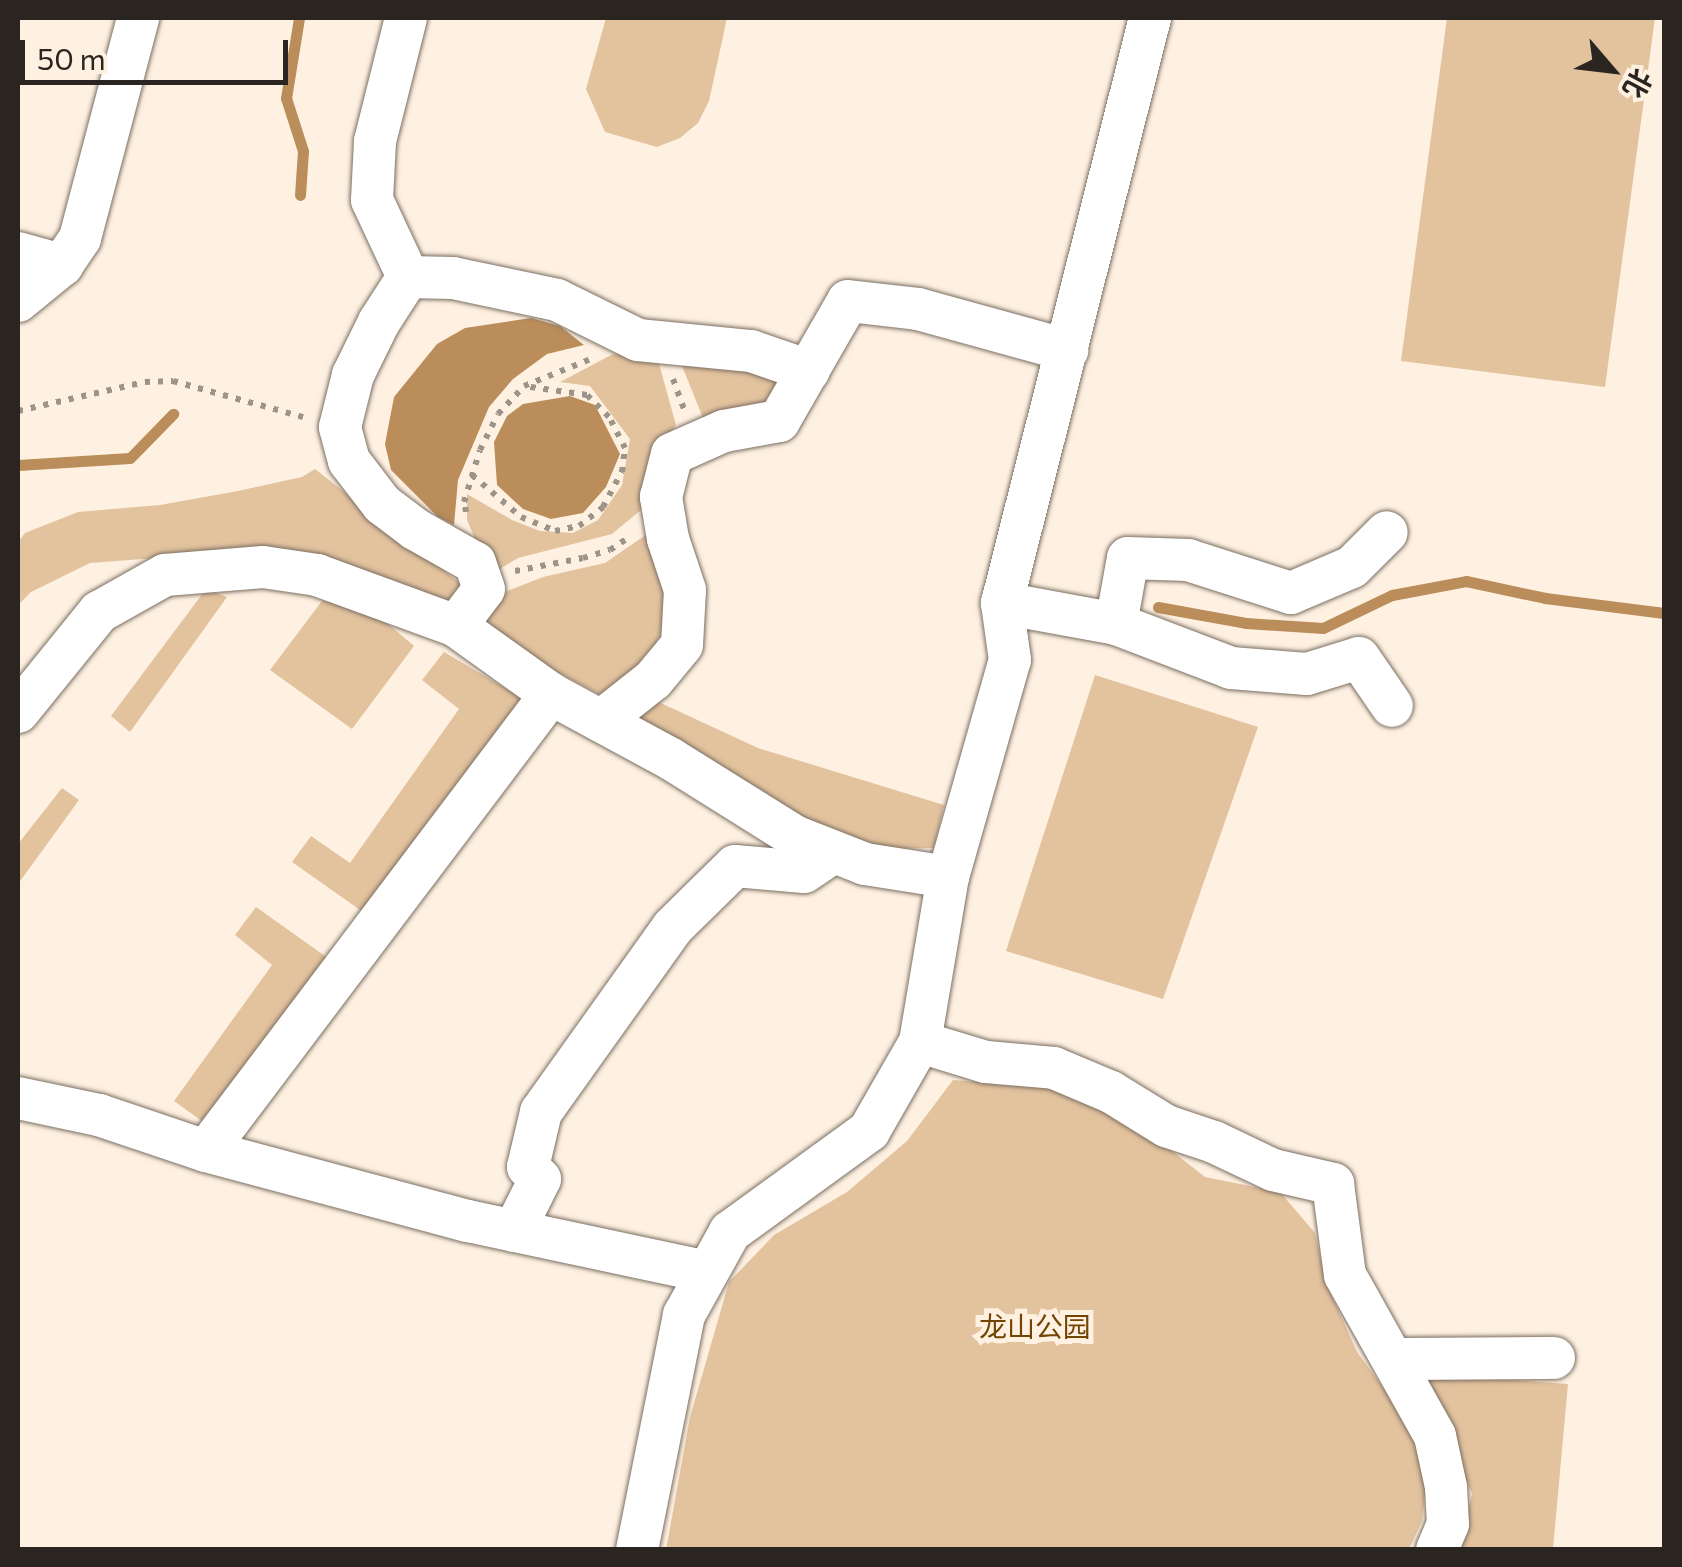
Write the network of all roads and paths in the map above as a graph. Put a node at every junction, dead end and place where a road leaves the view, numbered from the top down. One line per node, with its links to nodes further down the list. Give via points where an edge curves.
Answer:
1 (138, 18): 5 (street, via 80,238)
2 (406, 18): 6 (street, via 375,141 372,200)
3 (1150, 18): 10 (street)
4 (18, 253): 5 (street)
5 (62, 265): 7 (street)
6 (408, 277): 8 (street, via 452,278 557,300); 14 (street, via 353,374)
7 (18, 300)
8 (614, 328): 9 (street); 12 (path, via 598,356)
9 (659, 342): 11 (street, via 751,351); 15 (path)
10 (1067, 350): 11 (street, via 918,309 848,301); 20 (street)
11 (809, 372): 15 (street, via 779,422)
12 (524, 386): 16 (path, via 498,414); 16 (path, via 586,396 610,417 624,448 622,472 603,507 579,526 556,531 521,517)
13 (18, 411): 14 (path, via 173,381)
14 (340, 427): 19 (street, via 350,461 382,504)
15 (697, 443): 17 (street, via 672,454)
16 (472, 475): 19 (path, via 464,502)
17 (662, 509): 19 (path, via 610,550); 26 (street, via 686,590 682,645 654,680)
18 (1388, 532): 21 (street, via 1352,567 1291,593 1188,560 1128,558)
19 (479, 576): 22 (street)
20 (1002, 602): 21 (street); 28 (street, via 1010,660)
21 (1116, 624): 24 (street, via 1230,668 1307,674 1359,658)
22 (456, 626): 23 (street); 25 (street, via 317,575 262,567 165,574 98,612)
23 (551, 694): 26 (street); 31 (street)
24 (1392, 706)
25 (18, 712)
26 (601, 720): 27 (street, via 794,836)
27 (834, 852): 28 (street, via 865,864); 32 (street, via 804,872 734,866 674,927 541,1112 528,1167 540,1180)
28 (948, 877): 29 (street)
29 (920, 1042): 33 (street, via 869,1131 730,1232); 35 (street, via 986,1062 1054,1068 1166,1126 1273,1170 1333,1184 1345,1275)
30 (18, 1098): 31 (street, via 99,1114)
31 (206, 1151): 32 (street)
32 (514, 1231): 33 (street)
33 (708, 1272): 36 (street, via 684,1314)
34 (1554, 1358): 35 (street)
35 (1393, 1359): 37 (street, via 1435,1436 1448,1524)
36 (637, 1550)
37 (1437, 1550)

